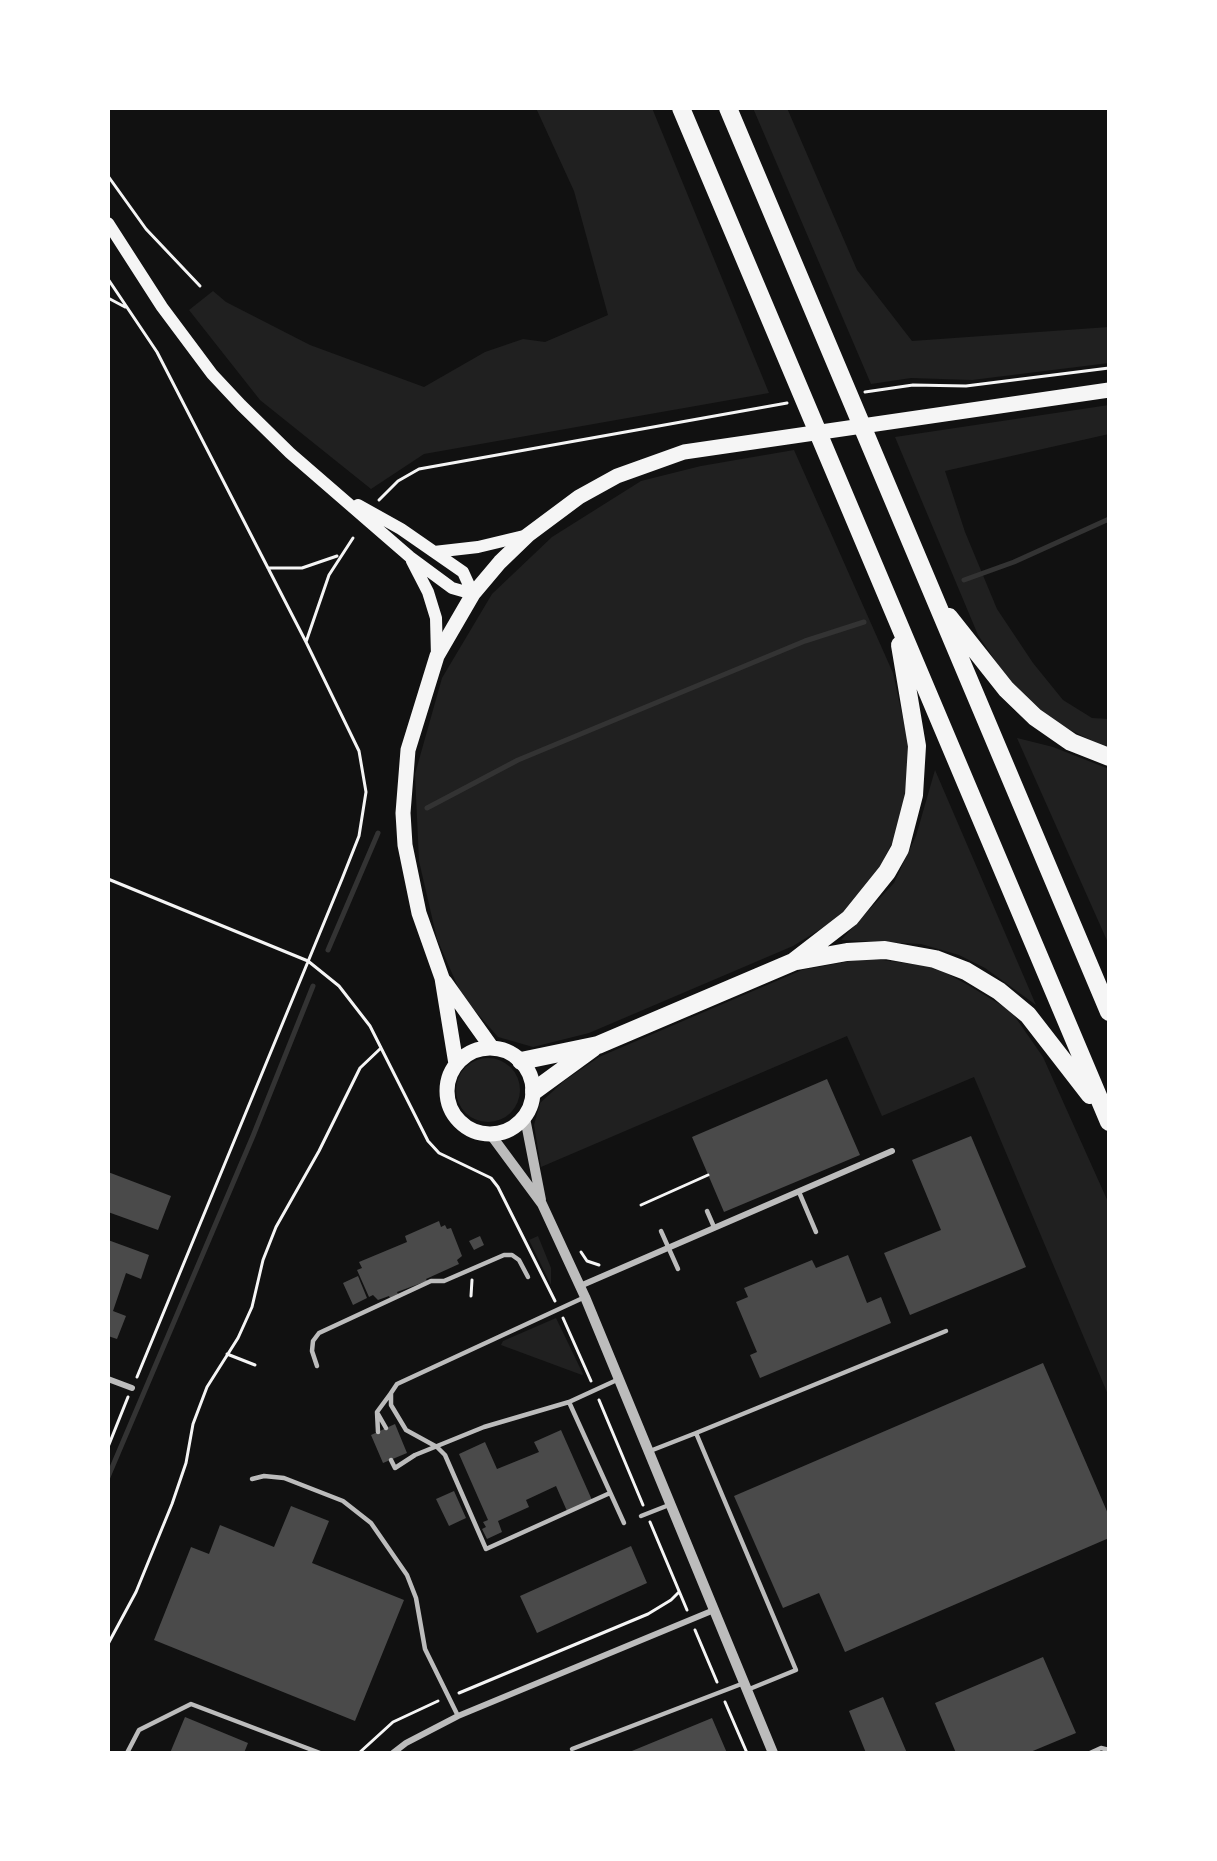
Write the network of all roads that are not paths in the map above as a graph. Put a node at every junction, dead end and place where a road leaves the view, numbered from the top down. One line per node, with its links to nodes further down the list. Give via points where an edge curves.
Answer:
1 (681, 108): 11 (highway)
2 (728, 108): 10 (highway)
3 (108, 223): 5 (main road, via 212,374 290,453)
4 (1109, 390): 6 (main road, via 684,452 617,476 579,497)
5 (339, 494): 7 (main road); 8 (main road)
6 (528, 535): 7 (main road); 9 (main road)
7 (434, 552): 9 (main road, via 463,572)
8 (410, 557): 9 (main road, via 452,588); 12 (main road, via 436,618)
9 (473, 594): 12 (main road)
10 (934, 598): 13 (highway, via 1019,703 1071,742); 16 (highway)
11 (895, 615): 14 (highway, via 916,746 914,795 908,823 900,849 872,894 850,918); 23 (highway)
12 (437, 656): 15 (main road, via 408,750 403,813 411,882)
13 (1109, 758)
14 (793, 962): 17 (highway); 23 (highway, via 885,950 934,959 966,971 1028,1015)
15 (442, 978): 18 (main road); 20 (main road)
16 (1109, 1012)
17 (598, 1045): 19 (highway); 21 (highway)
18 (492, 1048): 19 (main road); 20 (main road, via 466,1055)
19 (521, 1060): 21 (main road)
20 (456, 1064): 24 (main road, via 447,1090 449,1104 465,1126)
21 (534, 1091): 22 (main road)
22 (525, 1118): 24 (main road, via 504,1133); 27 (street)
23 (1108, 1121)
24 (491, 1135): 27 (street)
25 (892, 1151): 26 (street)
26 (798, 1192): 29 (street); 31 (lane)
27 (542, 1204): 35 (street)
28 (707, 1212): 29 (lane)
29 (714, 1227): 32 (street)
30 (661, 1231): 32 (lane)
31 (816, 1232)
32 (669, 1248): 33 (lane); 35 (street)
33 (678, 1269)
34 (528, 1277): 38 (lane, via 519,1260 504,1255 444,1281 431,1281 319,1333 312,1351)
35 (580, 1286): 36 (street)
36 (585, 1297): 40 (street); 42 (lane, via 397,1384)
37 (945, 1331): 47 (lane)
38 (317, 1366)
39 (108, 1379): 41 (street)
40 (619, 1379): 43 (lane); 49 (street)
41 (132, 1388)
42 (391, 1393): 44 (lane); 48 (lane, via 391,1405 406,1430)
43 (569, 1402): 48 (lane, via 484,1426); 54 (lane)
44 (377, 1412): 45 (lane); 46 (lane)
45 (386, 1428)
46 (378, 1432)
47 (696, 1433): 49 (lane); 59 (lane, via 796,1670)
48 (437, 1448): 52 (lane); 54 (lane, via 445,1455 486,1549)
49 (648, 1452): 55 (street)
50 (399, 1457): 52 (lane)
51 (391, 1460): 52 (lane, via 395,1468)
52 (402, 1464)
53 (252, 1479): 60 (lane, via 284,1478 343,1501 371,1523 408,1575 425,1649)
54 (610, 1493): 57 (lane)
55 (669, 1505): 56 (lane); 58 (street)
56 (644, 1515)
57 (624, 1523)
58 (715, 1610): 59 (street); 60 (street)
59 (745, 1687): 61 (lane, via 721,1692); 67 (street)
60 (458, 1716): 66 (street)
61 (572, 1749)
62 (1109, 1750): 68 (lane, via 1101,1748)
63 (310, 1752): 64 (lane, via 191,1704 139,1730); 65 (lane)
64 (127, 1753)
65 (320, 1753)
66 (393, 1753)
67 (773, 1753)
68 (1090, 1753)

